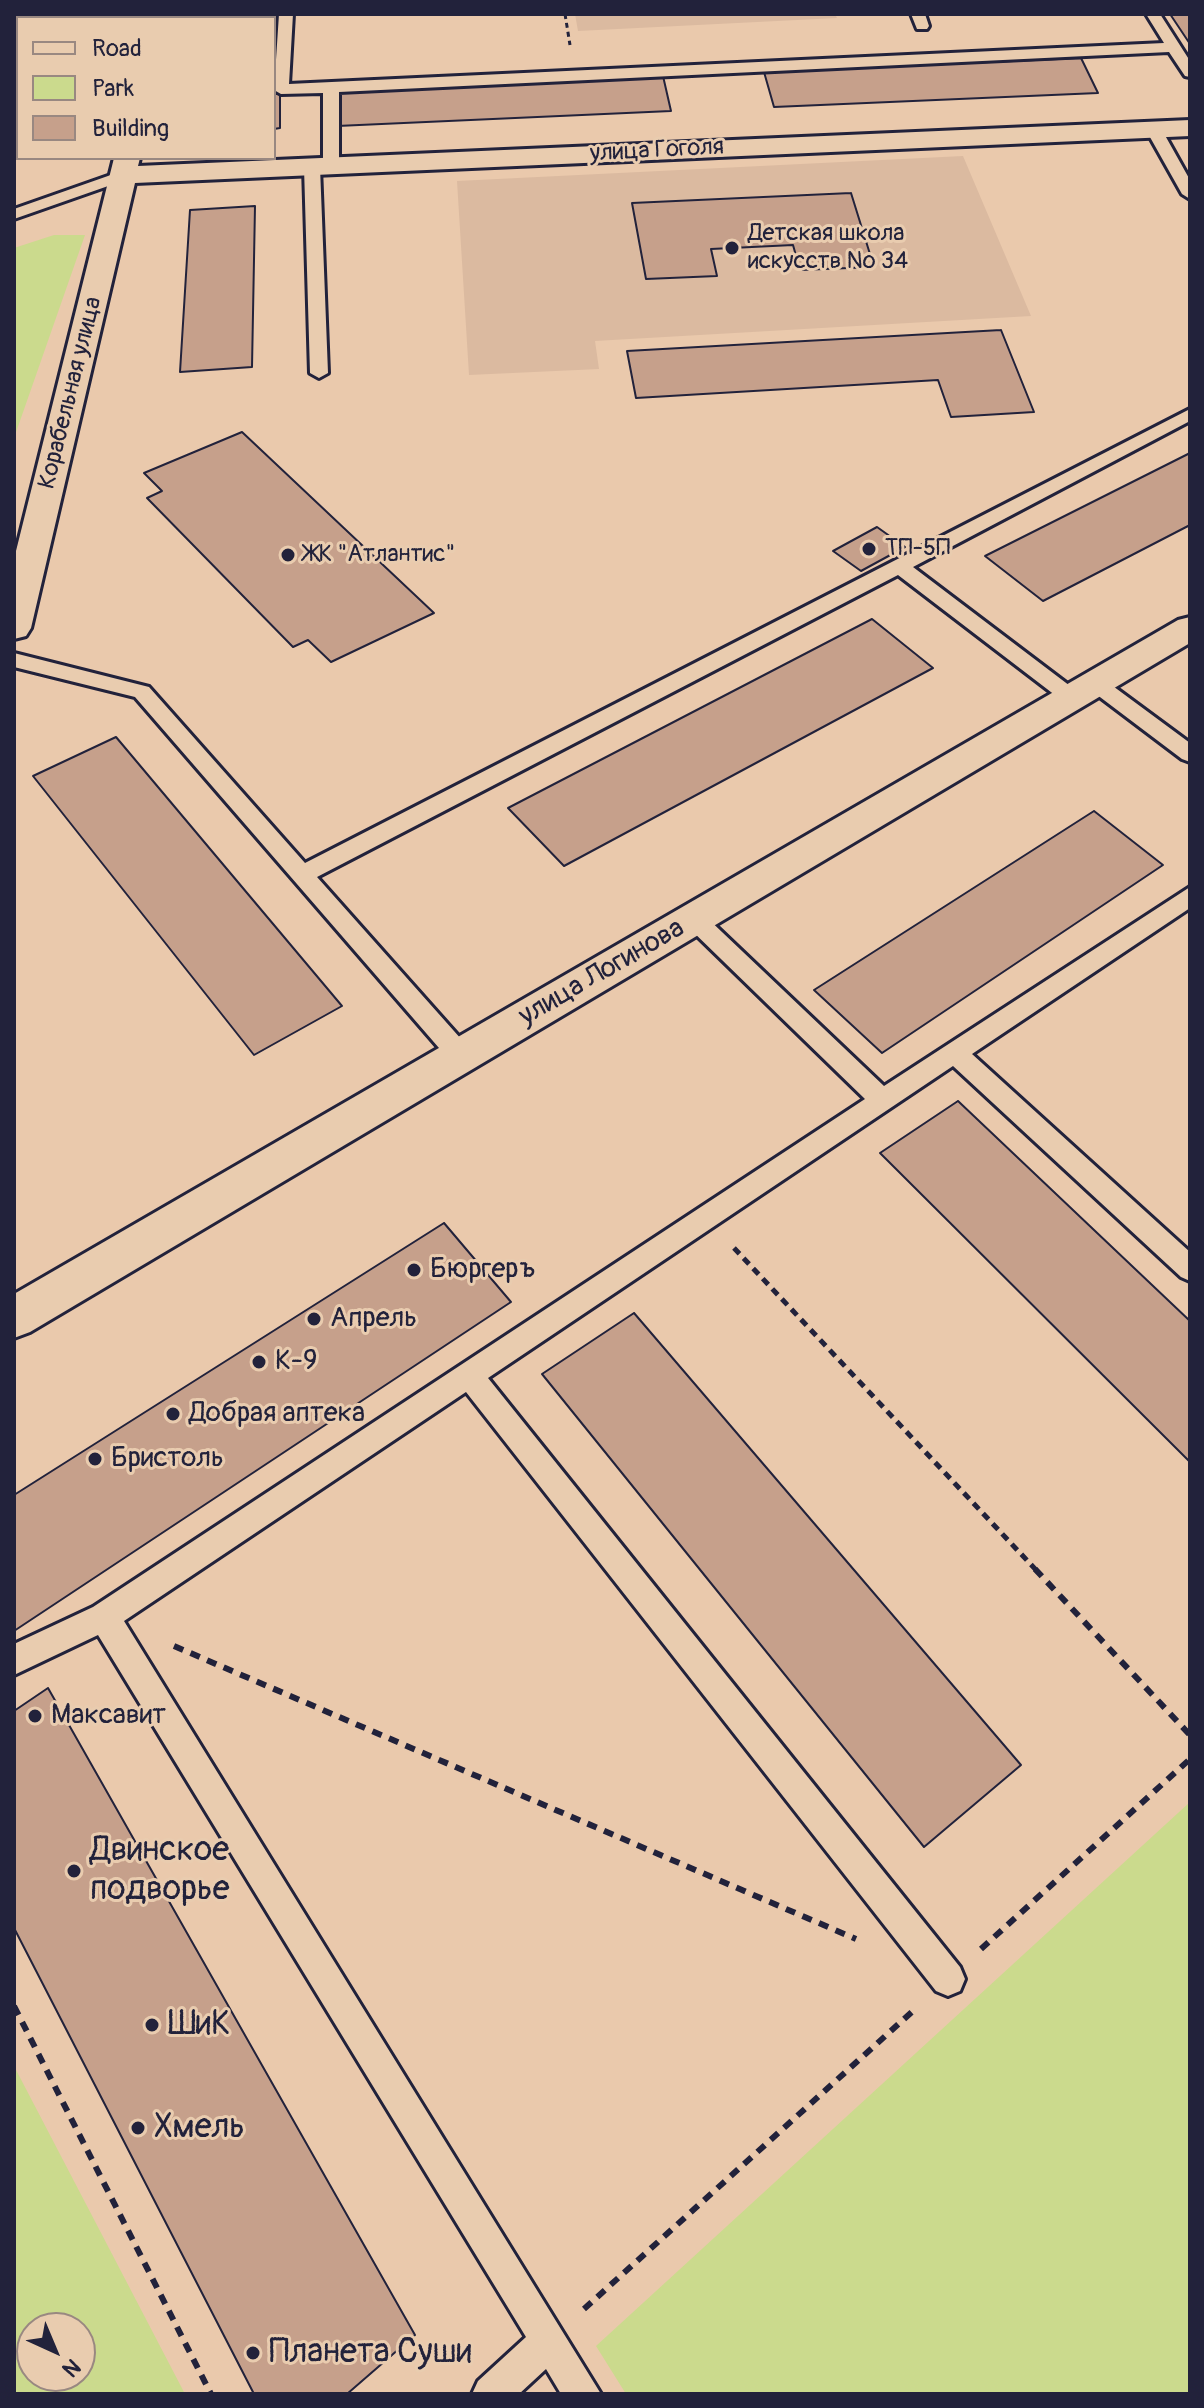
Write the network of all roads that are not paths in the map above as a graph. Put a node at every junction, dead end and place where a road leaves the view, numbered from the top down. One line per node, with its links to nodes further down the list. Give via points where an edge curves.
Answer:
1 (286, 14): 5 (lane, via 281,89)
2 (1153, 14): 3 (lane)
3 (1173, 47): 4 (lane); 5 (lane)
4 (1190, 73)
5 (331, 88): 9 (lane)
6 (1190, 128): 7 (street, улица Гоголя)
7 (1154, 130): 9 (street, улица Гоголя); 10 (lane)
8 (126, 166): 9 (street, улица Гоголя); 11 (lane); 15 (street, Корабельная улица)
9 (322, 166): 12 (lane)
10 (1190, 194)
11 (14, 214)
12 (319, 373)
13 (1190, 414): 14 (lane)
14 (899, 566): 18 (lane); 20 (lane)
15 (14, 628)
16 (1190, 628): 18 (street, улица Логинова)
17 (14, 660): 20 (lane, via 142,692)
18 (1083, 690): 19 (lane); 22 (street, улица Логинова)
19 (1190, 754)
20 (303, 874): 24 (lane)
21 (1190, 896): 23 (lane)
22 (694, 919): 24 (street, улица Логинова); 25 (lane)
23 (954, 1052): 25 (lane); 26 (lane)
24 (461, 1056): 27 (street, улица Логинова)
25 (882, 1100): 28 (lane)
26 (1190, 1269)
27 (14, 1318)
28 (468, 1374): 29 (lane); 31 (lane)
29 (104, 1617): 30 (lane); 32 (lane)
30 (14, 1660)
31 (948, 1979)
32 (548, 2342): 33 (lane); 34 (lane)
33 (491, 2394)
34 (582, 2394)

